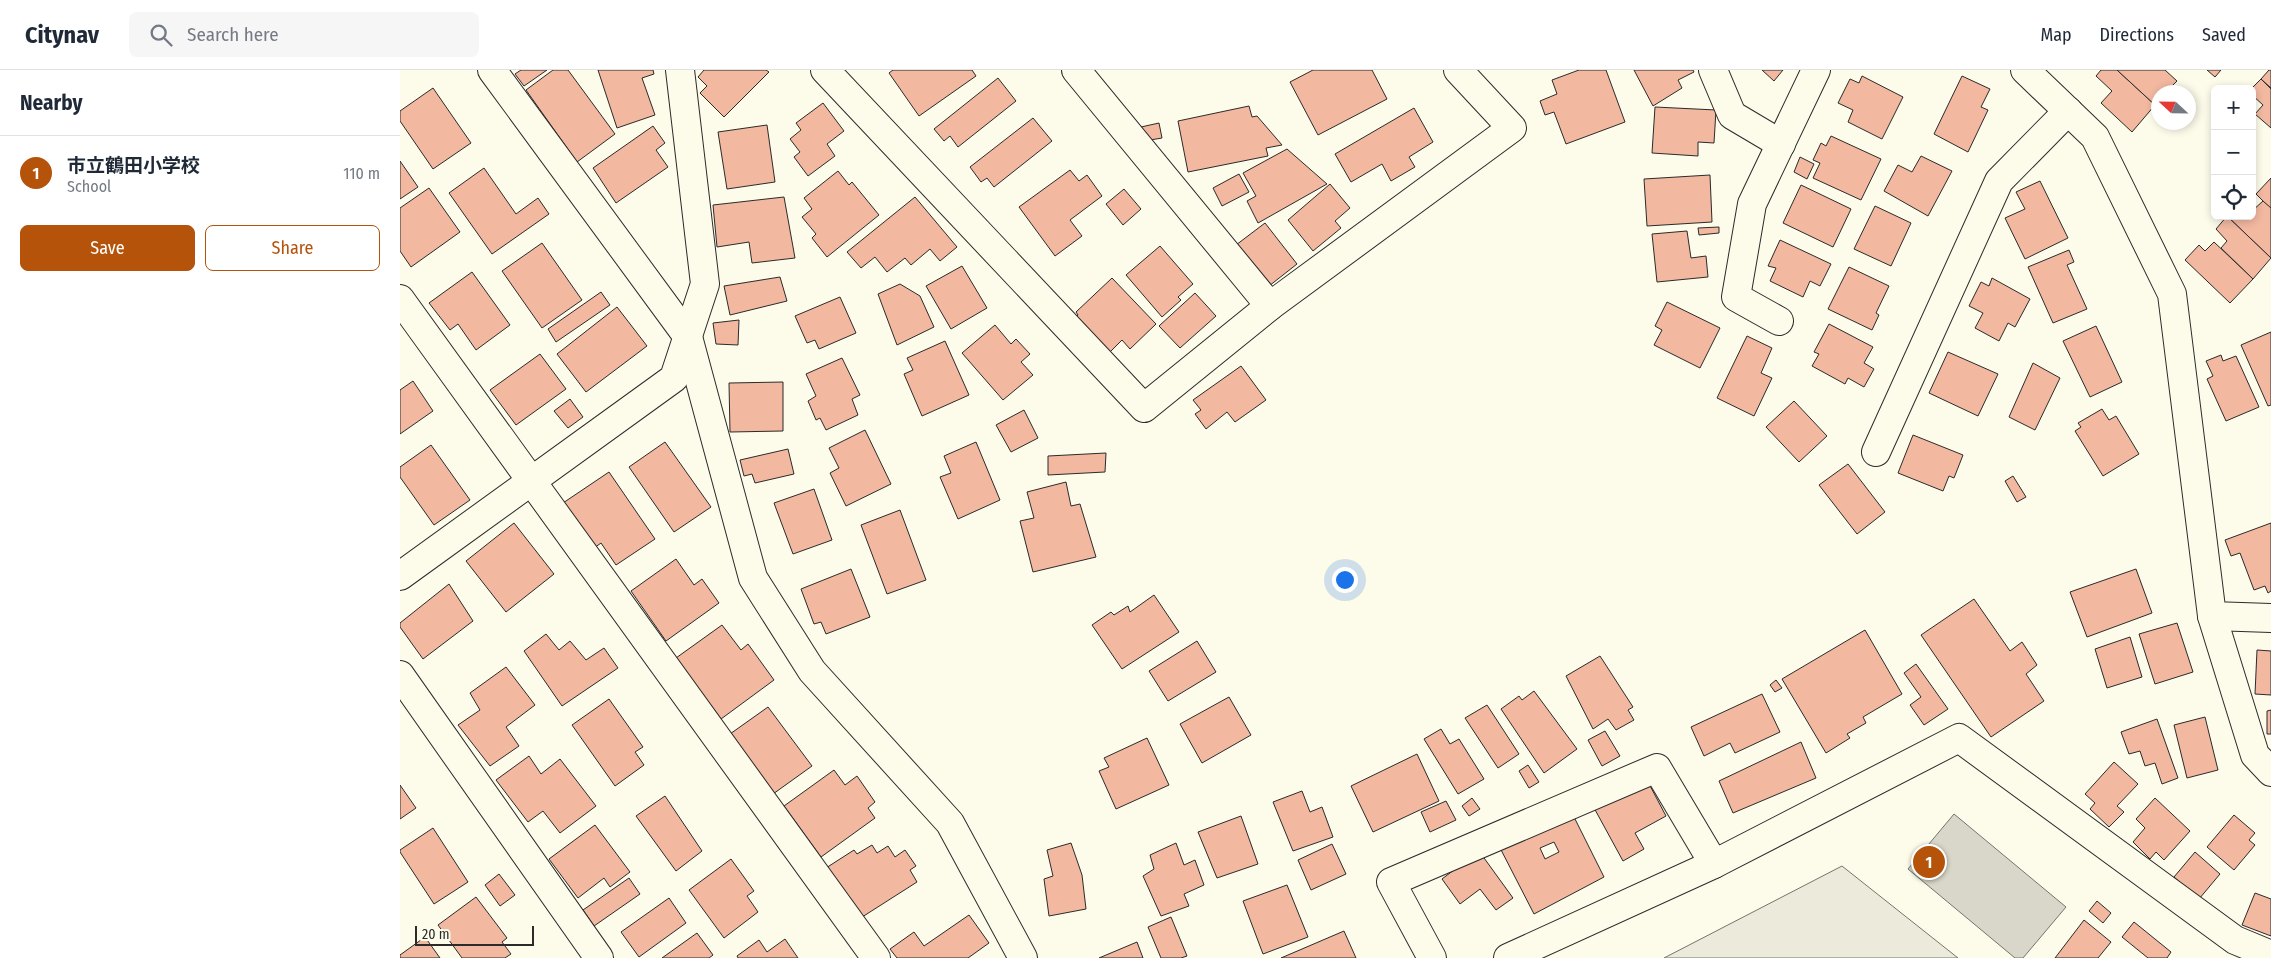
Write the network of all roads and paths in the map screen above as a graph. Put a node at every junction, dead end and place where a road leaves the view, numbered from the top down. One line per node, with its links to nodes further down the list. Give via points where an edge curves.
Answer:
1 (492, 70): 14 (street)
2 (680, 70): 14 (street, via 705,284)
3 (825, 70): 12 (street, via 1144,408)
4 (1076, 70): 12 (street)
5 (1458, 70): 12 (street, via 1512,128)
6 (1714, 70): 10 (street, via 1732,115)
7 (1816, 70): 10 (street)
8 (2024, 70): 9 (street)
9 (2068, 111): 15 (street, via 1999,181); 18 (street, via 2095,136 2172,294)
10 (1781, 144): 13 (street, via 1752,204 1736,297)
11 (400, 299): 16 (street)
12 (1270, 306)
13 (1779, 321)
14 (688, 337): 16 (street, via 674,378); 26 (street, via 753,578 812,671 950,823)
15 (1876, 452)
16 (531, 482): 17 (street); 25 (street)
17 (400, 576)
18 (2212, 616): 19 (street); 21 (street, via 2255,754)
19 (2271, 618)
20 (400, 675): 24 (street)
21 (2271, 772)
22 (1714, 864): 23 (street, via 1959,738 2235,940); 27 (street, via 1657,768 1391,882); 28 (street)
23 (2271, 955)
24 (598, 958)
25 (876, 958)
26 (1022, 958)
27 (1432, 958)
28 (1508, 958)

